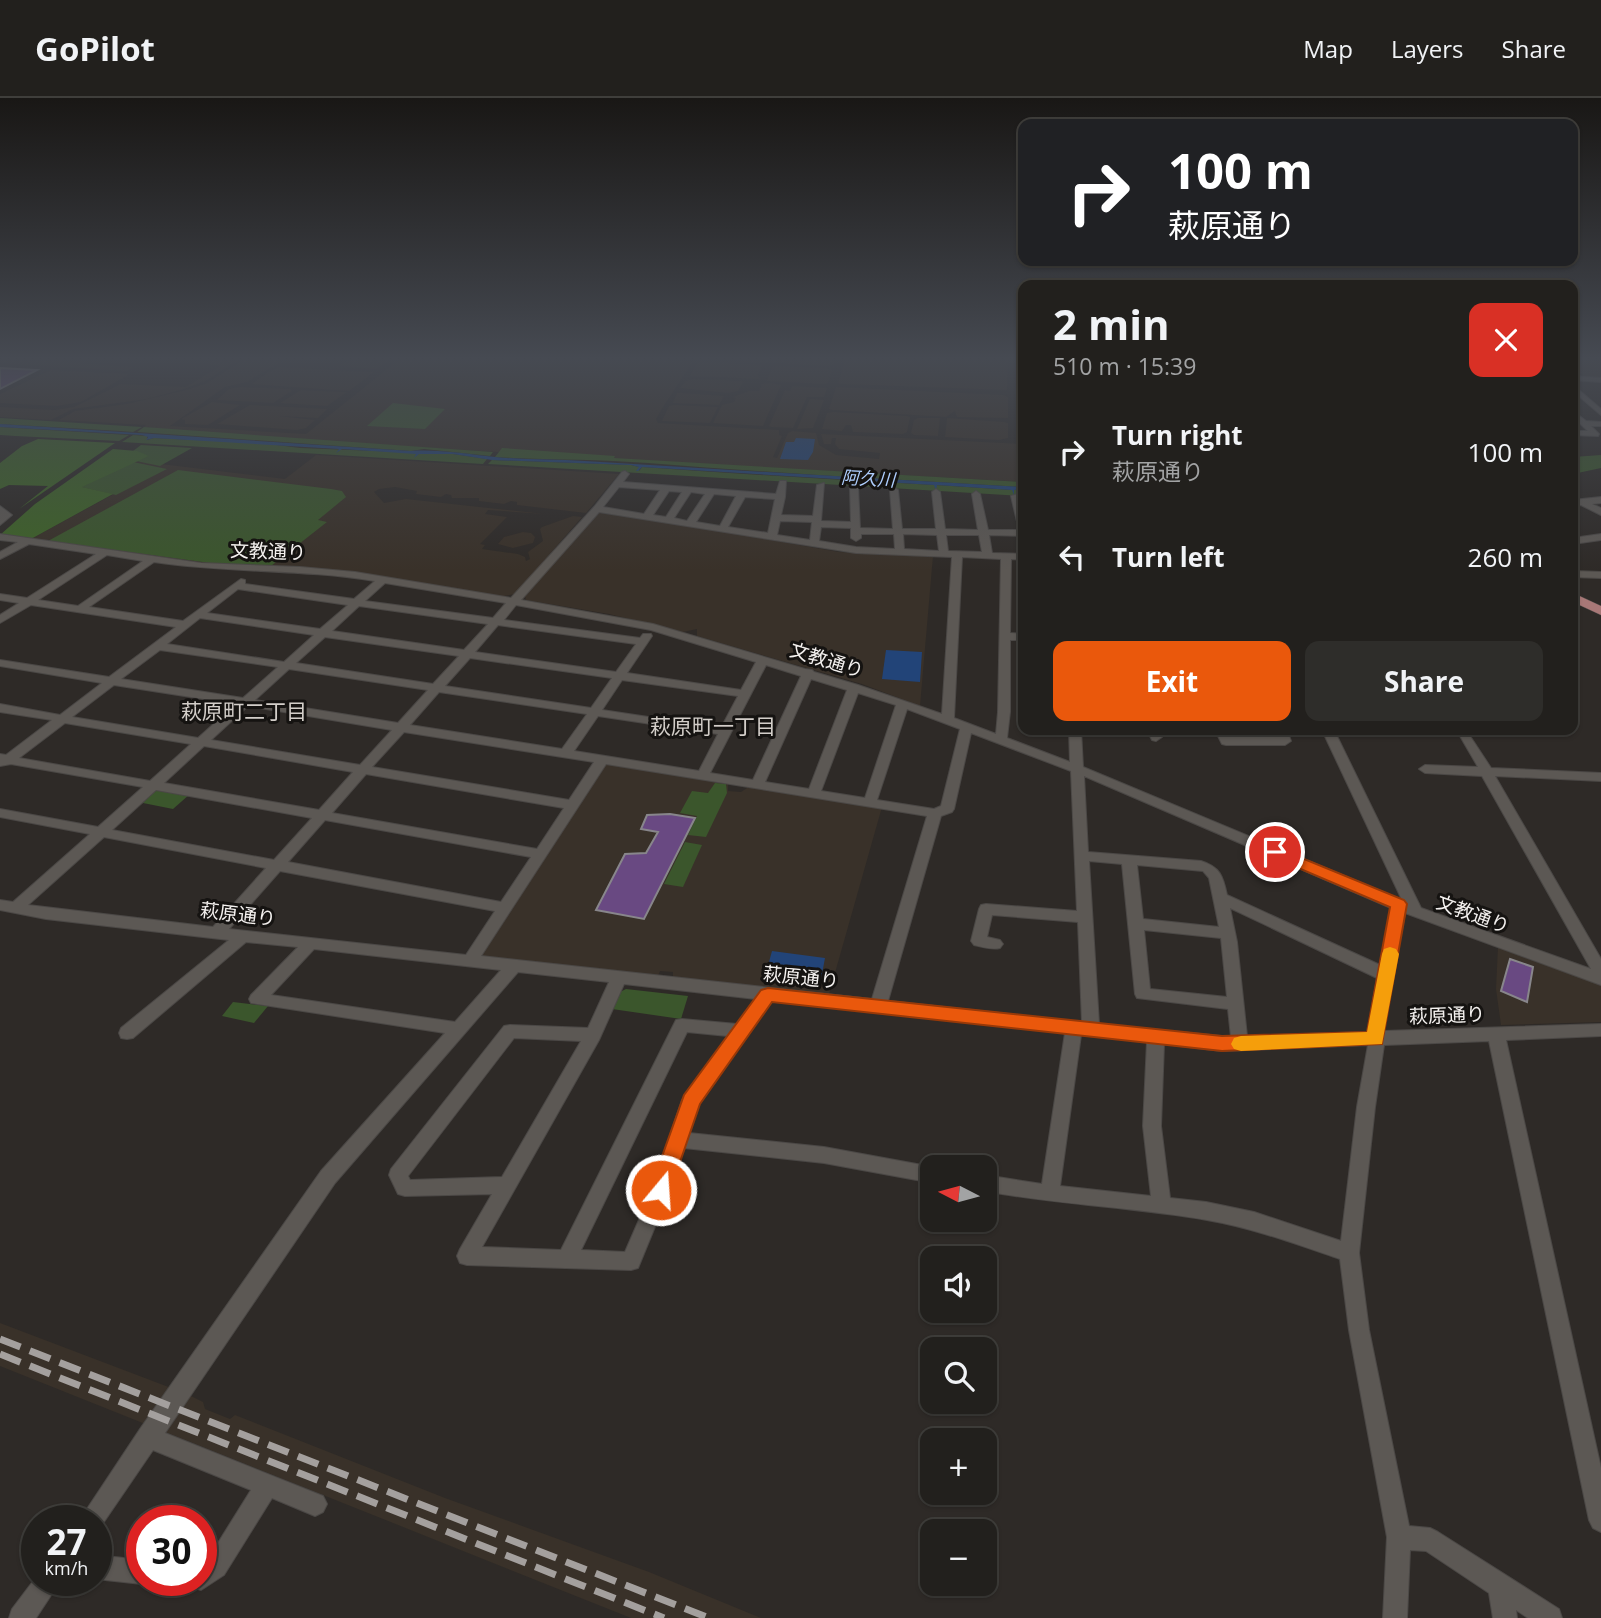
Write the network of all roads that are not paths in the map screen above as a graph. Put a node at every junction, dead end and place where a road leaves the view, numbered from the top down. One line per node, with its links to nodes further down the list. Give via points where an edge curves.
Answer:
1 (1590, 429): 2 (street, via 1595,434)
2 (1578, 433)
3 (625, 474): 5 (street)
4 (783, 483): 16 (street)
5 (617, 484): 17 (street); 22 (street)
6 (821, 485): 29 (street)
7 (855, 487): 31 (street)
8 (666, 488): 9 (street); 17 (street); 24 (street)
9 (688, 490): 11 (street); 26 (street)
10 (894, 490): 33 (street)
11 (711, 492): 13 (street); 28 (street)
12 (936, 492): 34 (street)
13 (743, 494): 16 (street); 30 (street)
14 (976, 494): 35 (street)
15 (1015, 496): 20 (street)
16 (781, 497): 25 (street)
17 (634, 499): 22 (street); 24 (street)
18 (1601, 500): 19 (street)
19 (1578, 502): 23 (street)
20 (1018, 508)
21 (0, 509): 27 (street, via 7,515)
22 (597, 509): 61 (street)
23 (1601, 512)
24 (648, 515): 26 (street)
25 (777, 518): 29 (street); 37 (street)
26 (669, 519): 28 (street)
27 (0, 522)
28 (691, 522): 30 (street)
29 (817, 522): 31 (street); 42 (street)
30 (723, 528): 37 (street)
31 (855, 528): 33 (street); 43 (street)
32 (1578, 530): 39 (street)
33 (898, 531): 34 (street); 45 (street)
34 (941, 532): 35 (street); 46 (street)
35 (982, 532): 36 (street); 49 (street)
36 (1018, 532)
37 (772, 536): 42 (street)
38 (0, 537): 41 (street, 文教通り)
39 (1596, 538): 40 (street)
40 (1578, 540)
41 (28, 541): 44 (street, 文教通り); 48 (street)
42 (814, 543): 43 (street)
43 (856, 550): 45 (street)
44 (105, 552): 52 (street, 文教通り); 60 (street)
45 (900, 553): 46 (street)
46 (944, 554): 47 (street)
47 (957, 555): 49 (street); 90 (street)
48 (0, 556)
49 (988, 556): 50 (street)
50 (1006, 556): 51 (street); 71 (street)
51 (1018, 557)
52 (152, 559): 53 (street, 文教通り); 63 (street)
53 (259, 569): 56 (street, 文教通り); 57 (street)
54 (1578, 574): 55 (street)
55 (1601, 575)
56 (382, 580): 61 (street, 文教通り); 62 (street)
57 (236, 586): 62 (street); 65 (street)
58 (0, 597): 60 (street)
59 (1578, 600): 64 (main road)
60 (29, 602): 63 (street); 66 (street)
61 (515, 602): 67 (street); 69 (street, 文教通り)
62 (358, 603): 67 (street); 70 (street)
63 (80, 609): 68 (street)
64 (1601, 611)
65 (199, 615): 68 (street); 70 (street)
66 (0, 620)
67 (496, 622): 73 (street); 75 (street)
68 (185, 625): 74 (street)
69 (653, 627): 73 (street); 76 (street, 文教通り)
70 (324, 633): 75 (street); 78 (street)
71 (1006, 636): 72 (street); 99 (street)
72 (1018, 637)
73 (643, 642): 80 (street)
74 (158, 646): 78 (street); 81 (street)
75 (468, 654): 80 (street); 83 (street)
76 (763, 659): 79 (street, 文教通り); 84 (street)
77 (0, 663): 81 (street)
78 (288, 666): 83 (street); 85 (street)
79 (808, 672): 82 (street, 文教通り); 110 (street)
80 (619, 676): 84 (street); 88 (street)
81 (112, 681): 85 (street); 89 (street)
82 (854, 687): 86 (street, 文教通り); 112 (street)
83 (436, 688): 88 (street); 91 (street)
84 (745, 694): 93 (street)
85 (247, 702): 91 (street); 100 (street)
86 (903, 703): 90 (street, 文教通り); 113 (street)
87 (0, 708): 89 (street)
88 (595, 712): 93 (street); 101 (street)
89 (63, 718): 100 (street); 103 (street)
90 (948, 720): 92 (street, 文教通り)
91 (401, 727): 101 (street); 106 (street)
92 (966, 727): 99 (street, 文教通り); 116 (street, via 947,810)
93 (726, 732): 108 (street)
94 (1075, 735): 104 (street)
95 (1223, 735): 96 (street, via 1226,741 1286,741)
96 (1283, 735)
97 (1330, 735): 127 (street)
98 (1466, 735): 107 (street)
99 (1001, 740): 104 (street, 文教通り)
100 (203, 742): 106 (street); 111 (street)
101 (566, 753): 102 (street)
102 (603, 759): 108 (street); 114 (street)
103 (3, 761): 111 (street)
104 (1078, 769): 120 (street); 124 (street, 文教通り)
105 (1425, 769): 107 (street)
106 (363, 770): 114 (street); 117 (street)
107 (1487, 772): 109 (street); 137 (street)
108 (703, 775): 110 (street)
109 (1601, 777)
110 (757, 784): 112 (street)
111 (155, 785): 117 (street); 118 (street)
112 (814, 793): 113 (street)
113 (870, 802): 116 (street)
114 (572, 805): 119 (street)
115 (0, 813): 118 (street)
116 (935, 813): 143 (street)
117 (321, 816): 119 (street); 122 (street)
118 (101, 833): 122 (street); 125 (street)
119 (541, 854): 126 (street)
120 (1083, 856): 121 (street); 128 (street)
121 (1129, 860): 123 (street, via 1208,868 1216,876); 129 (street)
122 (276, 867): 126 (street); 130 (street)
123 (1221, 898): 131 (street); 138 (street)
124 (1399, 904): 127 (street, 文教通り); 138 (street)
125 (8, 907): 130 (street, 萩原通り)
126 (505, 908): 135 (street)
127 (1415, 912): 140 (street, 文教通り)
128 (1086, 917): 134 (street, via 986,909 979,941); 144 (street)
129 (1135, 924): 131 (street); 142 (street, via 1143,995)
130 (216, 933): 132 (street, 萩原通り)
131 (1227, 933): 142 (street)
132 (243, 936): 133 (street, 萩原通り); 148 (street)
133 (310, 944): 135 (street, 萩原通り); 145 (street, via 257,999)
134 (995, 944)
135 (470, 961): 136 (street, 萩原通り)
136 (513, 966): 139 (street, 萩原通り); 145 (street)
137 (1601, 973)
138 (1386, 975): 152 (street)
139 (619, 978): 141 (street, 萩原通り); 150 (street)
140 (1601, 979)
141 (768, 995): 143 (street, 萩原通り); 147 (street)
142 (1235, 1004): 153 (street)
143 (878, 1006): 144 (street, 萩原通り)
144 (1083, 1029): 151 (street, 萩原通り); 158 (street)
145 (458, 1030): 162 (street, via 328,1177)
146 (1601, 1030): 149 (street, 萩原通り)
147 (741, 1031): 154 (street, via 691,1100); 161 (street, via 682,1025)
148 (127, 1033)
149 (1496, 1034): 152 (street, 萩原通り); 166 (street)
150 (593, 1035): 156 (street); 156 (street, via 510,1031 398,1175 405,1188)
151 (1156, 1037): 153 (street, 萩原通り); 159 (street, via 1152,1126)
152 (1375, 1039): 153 (street, 萩原通り); 160 (street)
153 (1240, 1044)
154 (677, 1140): 155 (street, via 824,1155); 161 (street, via 631,1261)
155 (920, 1173)
156 (507, 1185): 161 (street, via 467,1256)
157 (998, 1185): 158 (street)
158 (1050, 1194): 159 (street)
159 (1161, 1206): 160 (street, via 1254,1221)
160 (1349, 1254): 167 (street)
161 (566, 1260)
162 (148, 1437): 163 (street); 165 (street)
163 (267, 1485): 164 (street); 168 (street)
164 (315, 1504)
165 (102, 1505)
166 (1601, 1520)
167 (1399, 1538): 169 (street, via 1430,1540); 172 (street)
168 (217, 1565)
169 (1501, 1588): 173 (street); 174 (street)
170 (37, 1596): 171 (street)
171 (21, 1618)
172 (1395, 1618)
173 (1505, 1618)
174 (1550, 1618)

